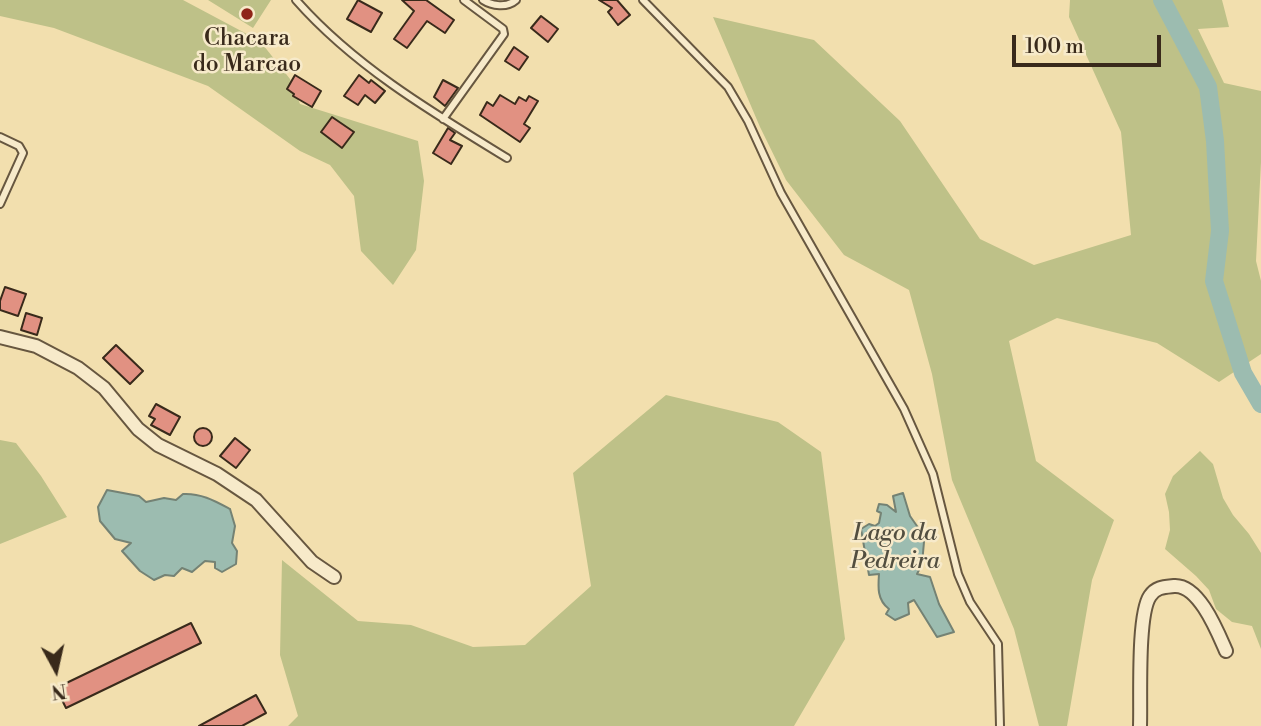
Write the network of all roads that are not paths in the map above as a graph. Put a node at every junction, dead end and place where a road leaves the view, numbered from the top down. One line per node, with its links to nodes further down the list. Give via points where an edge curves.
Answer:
1 (296, 0): 6 (lane, via 365,65)
2 (464, 0): 6 (lane, via 504,34)
3 (483, 0): 4 (lane, via 499,6)
4 (516, 0)
5 (643, 0): 15 (lane, via 728,87 781,193 904,409 933,474 958,574 998,644)
6 (443, 120): 8 (lane)
7 (0, 137): 10 (lane, via 23,153)
8 (507, 158)
9 (0, 185): 10 (lane)
10 (8, 187): 11 (lane)
11 (0, 204)
12 (0, 337): 13 (street, via 36,346 78,368 104,388 138,429 158,445 256,500 312,562)
13 (334, 577)
14 (1226, 651): 16 (street, via 1211,617 1191,592 1180,586 1157,589 1149,596 1143,621)
15 (1000, 726)
16 (1140, 726)

